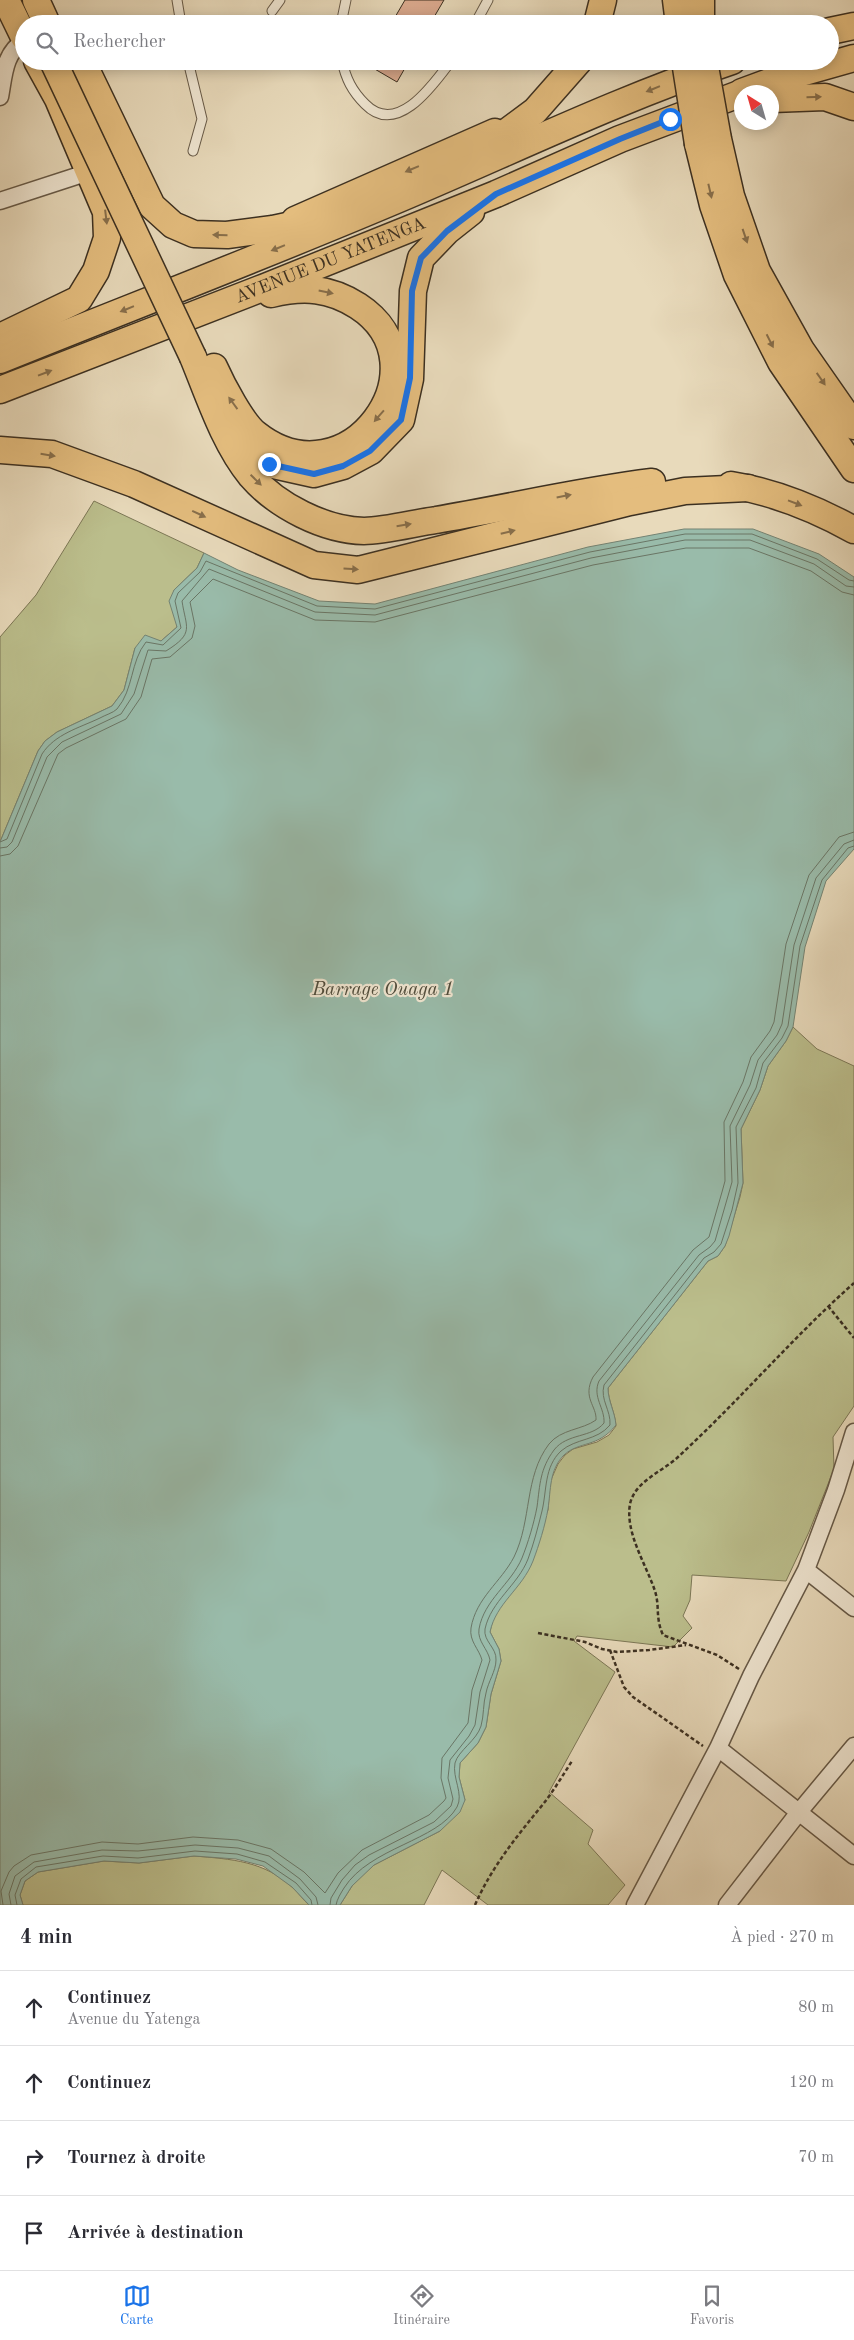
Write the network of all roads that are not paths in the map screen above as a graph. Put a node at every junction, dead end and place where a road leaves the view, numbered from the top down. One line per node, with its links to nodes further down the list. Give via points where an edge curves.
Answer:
1 (6, 0): 22 (main road)
2 (24, 0): 13 (main road)
3 (36, 0): 14 (main road)
4 (52, 0): 15 (main road)
5 (177, 0): 16 (lane)
6 (280, 0): 12 (lane)
7 (346, 0): 17 (lane)
8 (488, 0): 18 (lane)
9 (602, 0): 19 (main road)
10 (676, 0): 20 (main road)
11 (701, 0): 21 (main road)
12 (272, 11)
13 (31, 15)
14 (43, 15)
15 (60, 15)
16 (180, 15)
17 (343, 15)
18 (480, 15)
19 (599, 15)
20 (678, 15)
21 (701, 15)
22 (15, 18)
23 (854, 26): 24 (main road)
24 (839, 29)
25 (15, 46): 42 (street, via 7,59)
26 (854, 58): 27 (main road, AVENUE DU YATENGA)
27 (839, 62)
28 (42, 70): 50 (main road)
29 (58, 70): 57 (main road, bridge)
30 (70, 70): 57 (main road, via 168,266)
31 (86, 70): 54 (main road, one-way to 31, via 219,235 194,234 173,225 152,206)
32 (190, 70): 49 (lane, via 202,119)
33 (344, 70): 34 (lane, via 354,94 380,115 391,115 429,92)
34 (445, 70)
35 (571, 70): 46 (main road)
36 (688, 70): 48 (main road, bridge)
37 (704, 70): 48 (main road, bridge)
38 (705, 70): 53 (main road, AVENUE DU YATENGA, one-way to 53, via 596,112)
39 (812, 70): 40 (main road, AVENUE DU YATENGA)
40 (762, 85)
41 (734, 96): 47 (main road, AVENUE DU YATENGA)
42 (0, 97)
43 (779, 99): 45 (main road, one-way to 45, via 825,97)
44 (734, 107): 47 (main road)
45 (854, 107)
46 (535, 111): 53 (main road, via 482,151); 54 (main road, one-way to 54, via 488,136)
47 (670, 119): 51 (main road, AVENUE DU YATENGA)
48 (708, 141): 61 (main road, one-way to 61, via 757,271 801,350); 63 (main road, one-way to 63, via 713,205 737,275 781,362)
49 (194, 151)
50 (89, 172): 52 (street); 56 (main road, one-way to 56, via 106,212 108,238 96,271 79,299)
51 (496, 194): 55 (main road, AVENUE DU YATENGA); 60 (main road, via 447,231 421,258 412,291 410,378 401,420 370,451 343,466 314,474 269,464 244,444)
52 (0, 201)
53 (388, 204): 54 (main road); 58 (main road, AVENUE DU YATENGA, one-way to 58)
54 (273, 229)
55 (210, 309): 57 (main road, one-way to 57, via 288,290 326,290 369,313 388,339 394,376 385,409 364,434 341,449 318,455 282,450 255,434); 59 (main road, AVENUE DU YATENGA, one-way to 55)
56 (0, 337)
57 (200, 354): 60 (main road)
58 (0, 360)
59 (0, 390)
60 (214, 408): 64 (main road, one-way to 64, via 236,454 252,476 282,504 328,524 365,531 599,489 684,478)
61 (854, 426)
62 (0, 450): 64 (main road, one-way to 64, via 52,454 134,484 314,566 358,570 630,502 685,491)
63 (854, 469)
64 (748, 488): 65 (main road, one-way to 65, via 794,502)
65 (854, 530)
66 (854, 1432): 67 (street)
67 (806, 1570): 68 (street); 70 (street)
68 (852, 1601)
69 (854, 1746): 71 (street)
70 (718, 1748): 71 (street); 73 (street)
71 (799, 1812): 72 (street); 74 (street)
72 (854, 1856)
73 (635, 1905)
74 (727, 1905)

